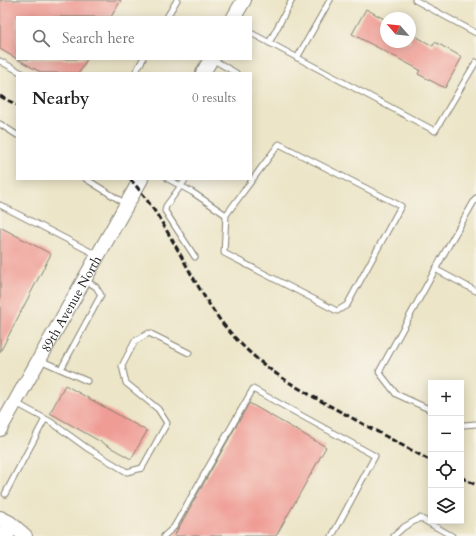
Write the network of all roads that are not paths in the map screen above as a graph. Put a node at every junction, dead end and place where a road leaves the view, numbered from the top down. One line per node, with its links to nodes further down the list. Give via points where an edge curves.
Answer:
1 (177, 0): 6 (lane)
2 (244, 0): 7 (street)
3 (292, 0): 10 (lane)
4 (330, 0): 11 (lane)
5 (415, 0): 8 (lane)
6 (168, 16)
7 (235, 16)
8 (476, 33)
9 (252, 34): 10 (lane)
10 (269, 43): 11 (lane)
11 (296, 58): 16 (lane, via 435,131)
12 (142, 60): 18 (lane)
13 (210, 60): 19 (street)
14 (213, 60): 20 (lane)
15 (0, 61): 17 (lane)
16 (476, 62)
17 (20, 72)
18 (136, 72)
19 (204, 72)
20 (235, 72)
21 (0, 124): 22 (lane)
22 (16, 134)
23 (88, 180): 29 (lane)
24 (140, 180): 29 (street, 89th Avenue North)
25 (170, 180): 27 (lane)
26 (185, 180): 27 (lane)
27 (181, 186): 31 (lane); 33 (lane, via 165,211)
28 (476, 198): 34 (lane)
29 (127, 204): 32 (street, 89th Avenue North)
30 (0, 205): 32 (lane)
31 (226, 215): 31 (lane, via 224,253 337,311 347,305 401,206 279,144)
32 (98, 256): 35 (street, 89th Avenue North)
33 (195, 257)
34 (435, 269): 36 (lane); 42 (lane, via 379,372 396,394)
35 (85, 280): 38 (street, 89th Avenue North); 39 (lane, via 96,287 102,296)
36 (476, 291)
37 (189, 353): 43 (lane, via 149,333 135,341 122,366 126,383 158,409 166,423 142,468 127,472)
38 (40, 360): 39 (lane); 41 (street, 89th Avenue North)
39 (61, 369): 40 (lane)
40 (87, 381)
41 (15, 402): 43 (lane); 46 (street, 89th Avenue North)
42 (428, 409)
43 (45, 419): 47 (lane)
44 (476, 424): 45 (lane)
45 (464, 425)
46 (0, 429)
47 (5, 494)
48 (0, 518): 51 (street)
49 (0, 533): 50 (street)
50 (7, 536)
51 (25, 536)
52 (164, 536): 53 (lane, via 174,527 253,389 375,456)
53 (332, 536)
54 (394, 536): 55 (lane, via 420,518)
55 (452, 536)

